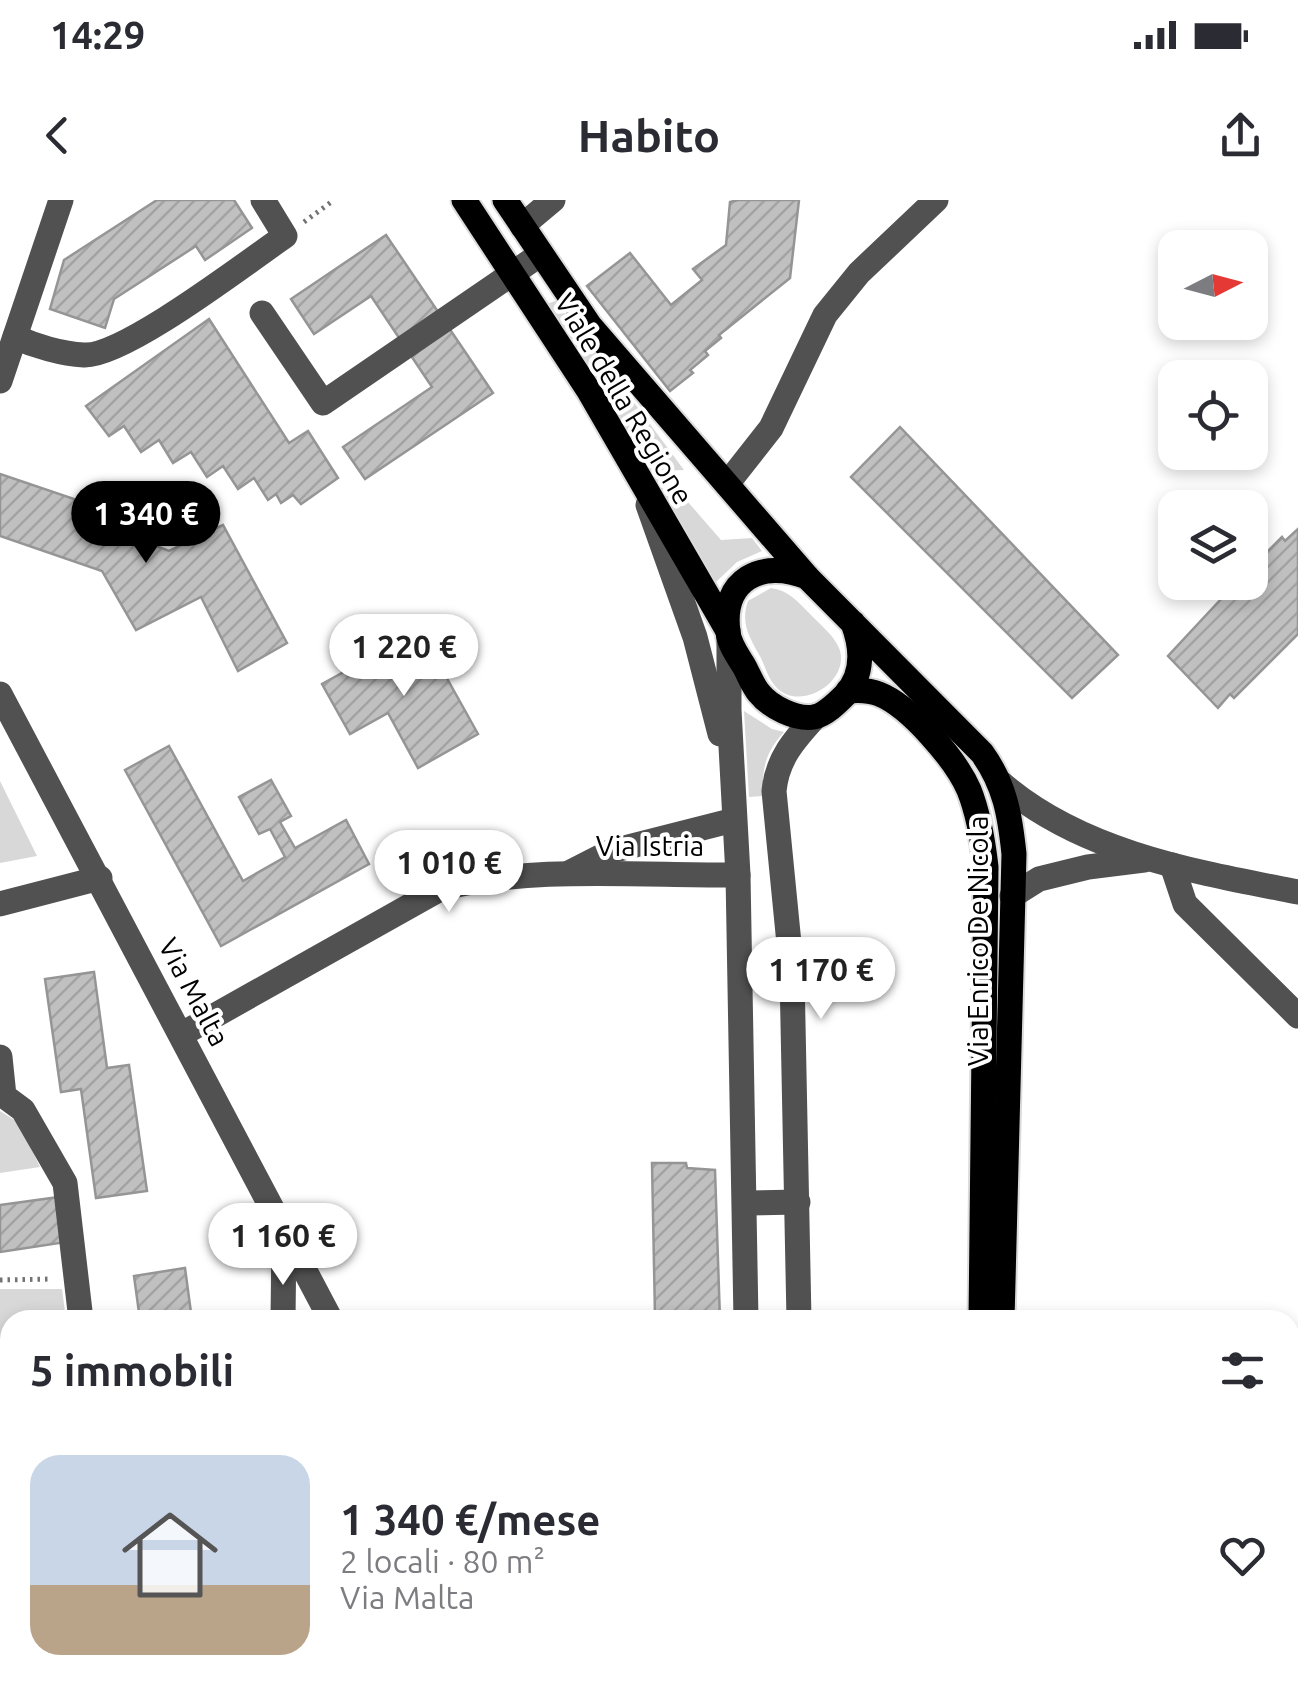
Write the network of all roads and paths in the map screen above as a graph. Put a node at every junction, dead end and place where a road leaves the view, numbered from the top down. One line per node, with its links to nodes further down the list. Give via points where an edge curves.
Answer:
1 (62, 200): 13 (street)
2 (263, 200): 9 (street)
3 (334, 200): 9 (path)
4 (464, 200): 11 (main road, Viale della Regione)
5 (505, 200): 8 (main road, Viale della Regione)
6 (553, 200): 8 (street)
7 (936, 200): 16 (street, via 859,272 825,315 771,428)
8 (522, 226): 10 (main road, Viale della Regione)
9 (285, 236): 13 (street, via 128,343 87,355)
10 (541, 254): 11 (street); 16 (main road, Viale della Regione, via 590,326)
11 (513, 274): 12 (street, via 323,403); 15 (main road, Viale della Regione)
12 (262, 314)
13 (16, 337): 14 (street)
14 (0, 380)
15 (640, 484): 19 (main road, Viale della Regione); 24 (street, via 694,637)
16 (728, 484): 17 (main road, Viale della Regione)
17 (807, 577): 18 (main road); 19 (main road, via 788,569 748,577 731,599)
18 (852, 623): 20 (main road, via 860,651); 23 (main road, Via Enrico De Nicola, via 982,752)
19 (729, 635): 22 (main road, via 760,695 794,715); 24 (street)
20 (848, 691): 22 (main road); 46 (main road, Via Enrico De Nicola, via 890,700 942,750 968,788 981,830 986,866)
21 (0, 694): 29 (street, Via Malta)
22 (815, 717): 36 (street, via 790,745 774,791 792,974)
23 (1001, 784): 26 (street, via 1053,820); 31 (main road, Via Enrico De Nicola, via 1014,854)
24 (734, 792): 25 (street)
25 (734, 820): 27 (street); 28 (street, via 612,851)
26 (1160, 862): 30 (street); 31 (street, via 1088,867 1039,879); 33 (street, via 1185,904)
27 (738, 875): 28 (street, Via Istria); 37 (street)
28 (564, 876): 34 (street, Via Istria, via 470,880 440,888)
29 (100, 878): 32 (street); 34 (street, Via Malta)
30 (1298, 892)
31 (1012, 896): 47 (main road, Via Enrico De Nicola)
32 (0, 904)
33 (1298, 1016)
34 (182, 1034): 38 (street, Via Malta)
35 (0, 1057): 39 (street, via 4,1096 23,1110 66,1183)
36 (798, 1202): 37 (street); 45 (street)
37 (745, 1203): 44 (street)
38 (284, 1230): 42 (street); 43 (street, Via Malta)
39 (78, 1278): 40 (path); 41 (street)
40 (0, 1280)
41 (81, 1310)
42 (283, 1310)
43 (326, 1310)
44 (746, 1310)
45 (799, 1310)
46 (980, 1310)
47 (1002, 1310)

